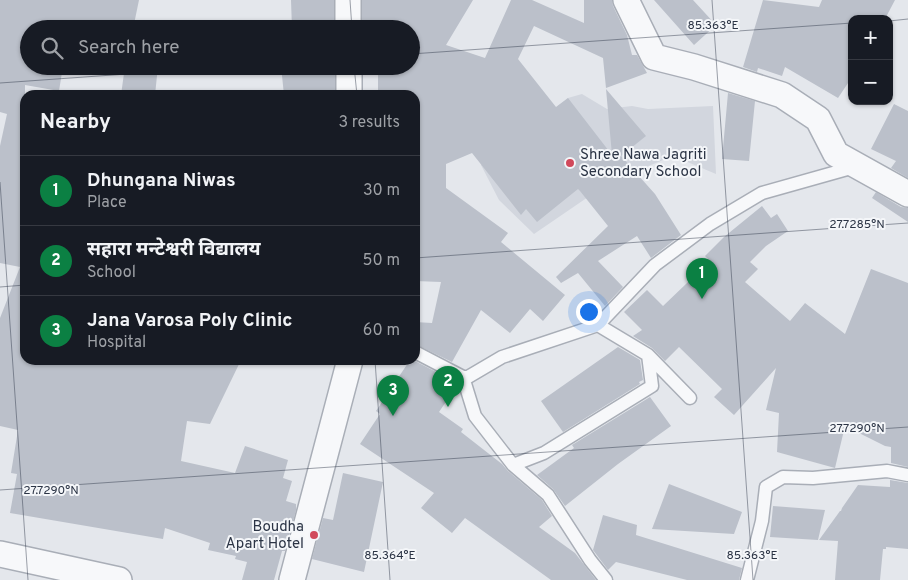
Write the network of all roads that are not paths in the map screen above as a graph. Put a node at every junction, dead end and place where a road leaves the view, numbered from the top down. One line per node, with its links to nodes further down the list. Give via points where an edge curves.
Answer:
1 (348, 0): 3 (street)
2 (626, 0): 6 (street, via 654,57 782,96 818,119 836,154)
3 (348, 20)
4 (349, 75): 5 (street)
5 (349, 90)
6 (858, 166): 7 (street); 8 (lane, via 762,194 710,224 655,264)
7 (908, 194)
8 (598, 325): 10 (lane); 12 (lane, via 502,357)
9 (420, 355): 12 (lane)
10 (648, 356): 13 (lane); 14 (lane, via 652,386 544,453)
11 (349, 365): 18 (street)
12 (463, 377): 14 (lane, via 476,416)
13 (690, 398)
14 (513, 465): 19 (lane, via 548,495)
15 (908, 476): 20 (lane, via 887,471 813,478 783,477 766,487 762,521)
16 (0, 554): 17 (street)
17 (119, 580)
18 (292, 580)
19 (606, 580)
20 (747, 580)

